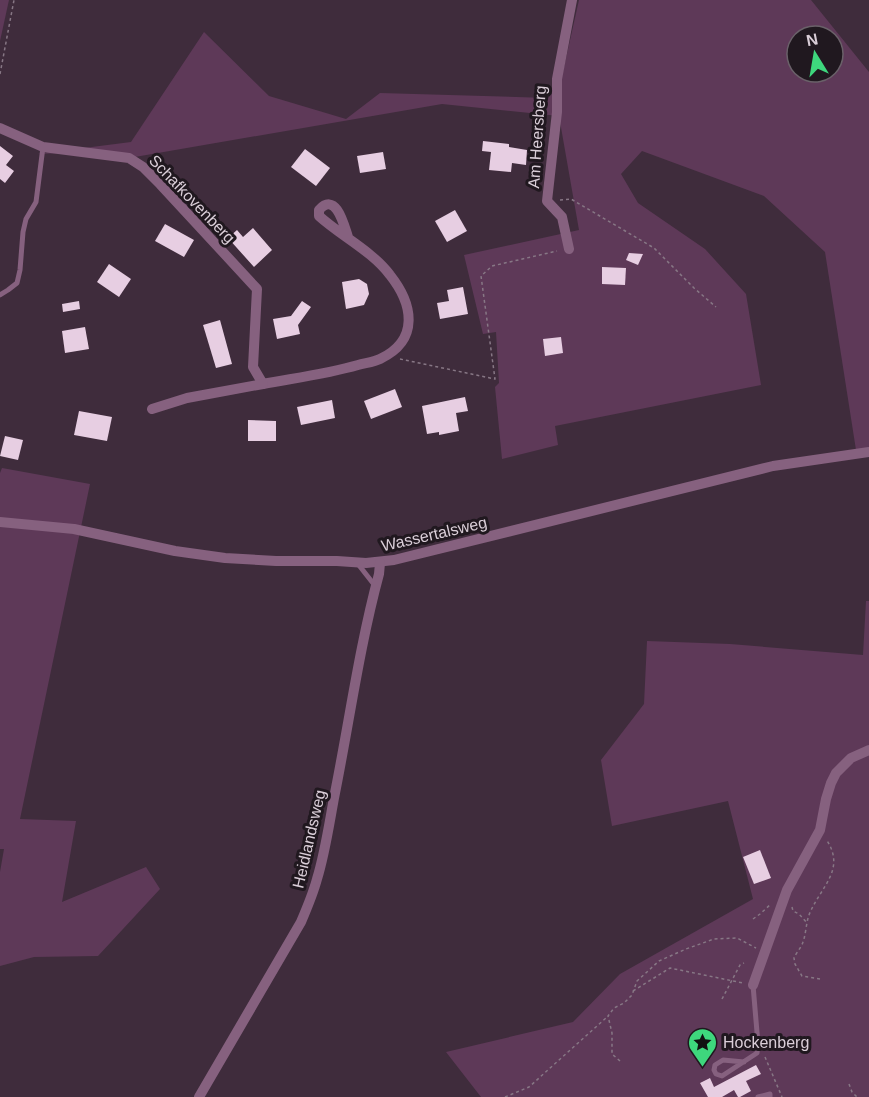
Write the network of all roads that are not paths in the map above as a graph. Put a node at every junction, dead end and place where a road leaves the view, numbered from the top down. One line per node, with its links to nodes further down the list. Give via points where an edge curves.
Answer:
1 (572, 0): 5 (street, Am Heersberg, via 557,79 547,201 562,217)
2 (0, 128): 3 (street, Schafkovenberg)
3 (43, 147): 6 (lane, via 36,202 23,232 20,270 16,283); 7 (street, Schafkovenberg, via 129,158 143,167 257,289 253,367)
4 (348, 237): 7 (street, via 389,274 406,300 407,331 398,346 380,359)
5 (569, 249)
6 (0, 295)
7 (263, 384): 8 (street, via 187,398)
8 (152, 409)
9 (869, 452): 12 (street, Wassertalsweg, via 773,466)
10 (0, 522): 11 (street, Wassertalsweg, via 74,529 225,558)
11 (357, 562): 12 (street, Wassertalsweg); 13 (lane)
12 (380, 563): 13 (street, Heidlandsweg)
13 (376, 587): 17 (street, Heidlandsweg, via 318,878 301,922)
14 (869, 750): 15 (street, via 851,758 831,783 820,830 786,893)
15 (753, 985): 16 (lane, via 757,1053)
16 (744, 1062): 16 (lane, via 723,1060 714,1070 722,1076)
17 (199, 1097)
18 (758, 1097): 19 (lane)
19 (770, 1097)

